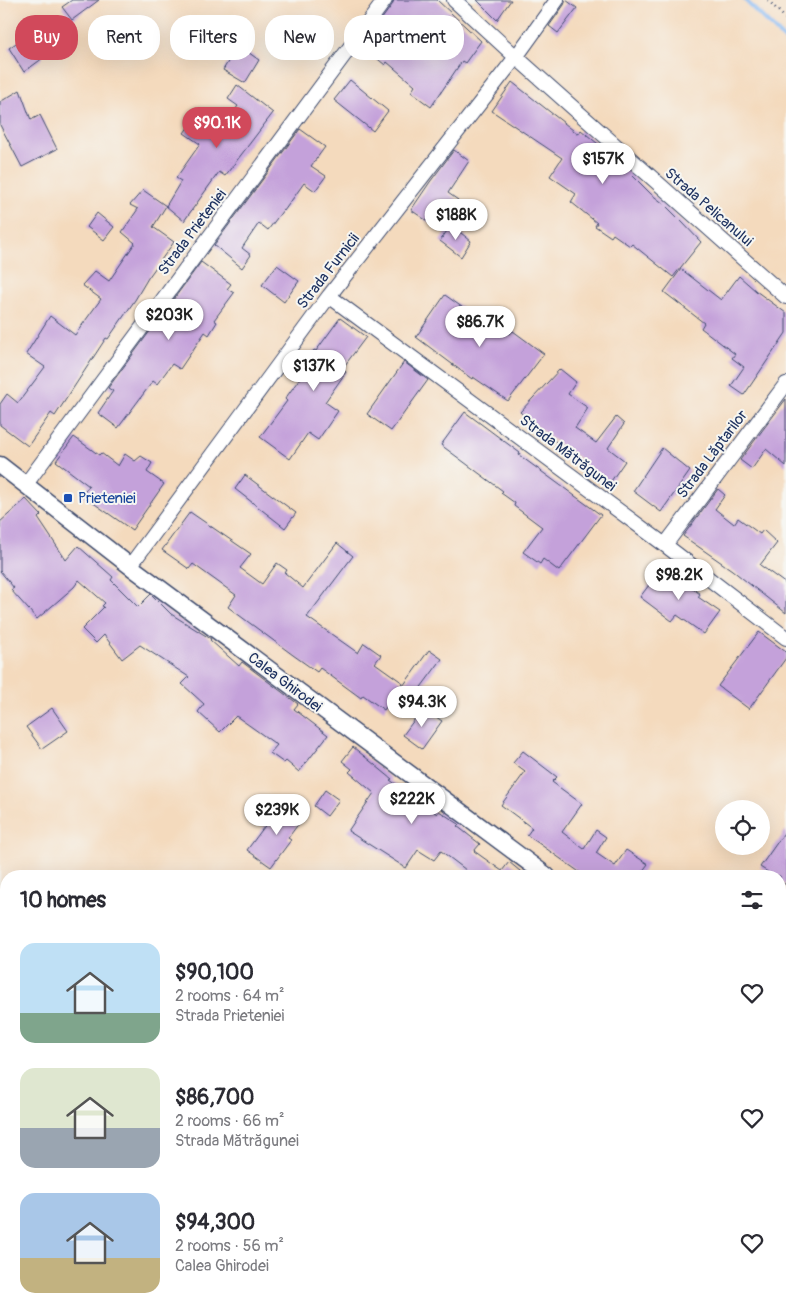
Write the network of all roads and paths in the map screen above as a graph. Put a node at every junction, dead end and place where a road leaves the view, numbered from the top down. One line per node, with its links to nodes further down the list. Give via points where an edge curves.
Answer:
1 (385, 0): 11 (street, Strada Prieteniei)
2 (454, 0): 6 (street, Strada Pelicanului)
3 (557, 0): 6 (street, Strada Furnicii)
4 (768, 0): 5 (path)
5 (786, 18)
6 (516, 57): 7 (street, Strada Furnicii); 8 (street, Strada Pelicanului)
7 (329, 296): 12 (street, Strada Mătrăgunei); 13 (street, Strada Furnicii)
8 (786, 297)
9 (786, 384): 12 (street, Strada Lăptarilor)
10 (0, 465): 11 (street, Calea Ghirodei)
11 (26, 484): 13 (street, Calea Ghirodei)
12 (665, 545): 14 (street, Strada Mătrăgunei)
13 (130, 566): 15 (street, Calea Ghirodei)
14 (786, 638)
15 (539, 870)

